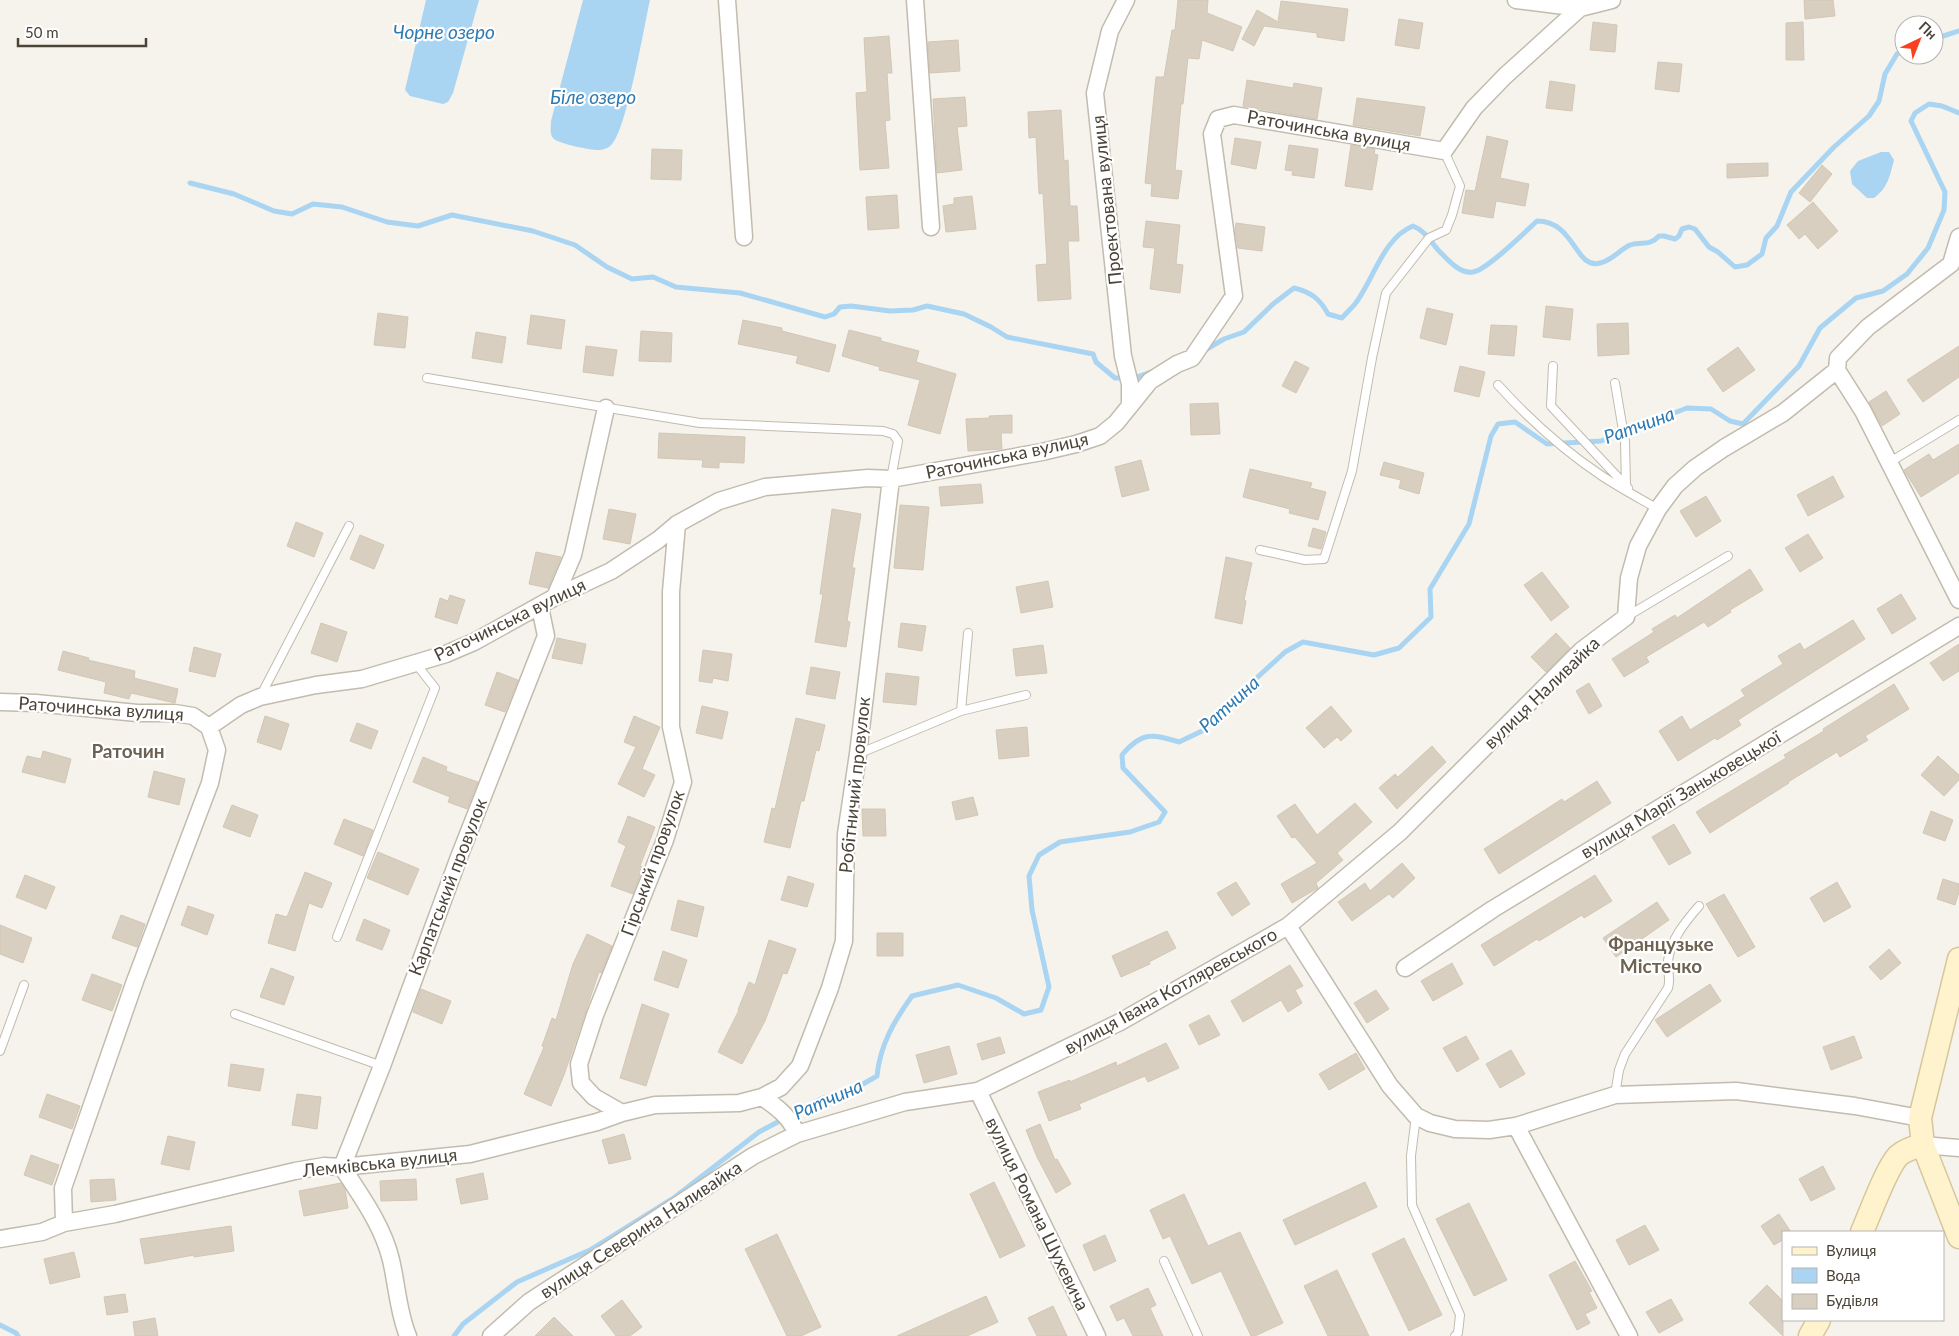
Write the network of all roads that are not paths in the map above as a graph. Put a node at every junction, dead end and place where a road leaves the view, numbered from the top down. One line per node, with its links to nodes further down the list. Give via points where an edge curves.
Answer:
1 (727, 0): 9 (street)
2 (915, 0): 8 (street)
3 (1126, 0): 16 (street, Проектована вулиця, via 1110,31 1095,93)
4 (1516, 0): 6 (street)
5 (1612, 0): 6 (street)
6 (1580, 8): 7 (street, via 1474,108)
7 (1444, 151): 16 (street, Раточинська вулиця, via 1234,115 1218,119 1212,134 1234,296 1192,358 1150,381); 26 (lane, via 1460,186 1452,214 1446,230 1429,238 1386,293 1352,471 1324,559 1305,560)
8 (931, 227)
9 (744, 237)
10 (1959, 237): 12 (street, via 1951,264 1868,327 1838,358)
11 (1553, 366): 21 (lane, via 1551,406)
12 (1837, 370): 19 (street); 23 (street, via 1783,413 1695,468 1675,486)
13 (427, 378): 17 (lane)
14 (1615, 383): 21 (lane, via 1625,442)
15 (1498, 385): 22 (lane, via 1552,438 1602,476)
16 (1130, 404): 20 (street, Раточинська вулиця, via 1116,423 1100,436 1076,444)
17 (606, 408): 20 (lane, via 700,423 883,431 893,434 898,441); 28 (street, via 573,555)
18 (1959, 420): 19 (lane)
19 (1890, 462): 29 (street)
20 (891, 479): 24 (street, Раточинська вулиця, via 765,487 720,501); 40 (street, Робітничий провулок)
21 (1626, 486): 22 (lane)
22 (1635, 495): 23 (lane)
23 (1658, 509): 31 (street, via 1638,546 1629,578)
24 (677, 524): 28 (street, Раточинська вулиця, via 611,571); 53 (street, Гірський провулок, via 671,592 671,727 683,782 665,840 579,1064 581,1083 587,1090)
25 (349, 526): 36 (lane)
26 (1260, 550)
27 (1728, 556): 31 (lane)
28 (556, 597): 30 (street, Раточинська вулиця)
29 (1959, 600)
30 (540, 607): 34 (street, Раточинська вулиця, via 474,642); 49 (street, Карпатський провулок, via 546,636 459,857)
31 (1626, 618): 42 (street, вулиця Наливайка, via 1582,650 1400,832)
32 (1959, 626): 45 (street, вулиця Марії Заньковецької, via 1502,904)
33 (968, 633): 38 (lane)
34 (416, 664): 36 (street, Раточинська вулиця, via 362,679 316,684); 43 (lane, via 435,688)
35 (1026, 695): 38 (lane)
36 (260, 697): 39 (street, Раточинська вулиця, via 241,705)
37 (0, 702): 39 (street, Раточинська вулиця, via 175,713 192,716)
38 (961, 712): 40 (lane)
39 (209, 727): 61 (street, via 217,750 210,783 64,1188)
40 (858, 754): 52 (street, Робітничий провулок, via 846,834 844,941 800,1066 781,1087)
41 (1699, 906): 51 (lane, via 1679,932 1668,963 1668,988 1625,1054)
42 (1288, 926): 50 (street, вулиця Івана Котляревського, via 1120,1022); 54 (street, via 1390,1086)
43 (337, 937)
44 (1959, 959): 55 (main road)
45 (1405, 968)
46 (24, 985): 48 (lane)
47 (235, 1014): 49 (lane)
48 (0, 1051)
49 (382, 1066): 60 (street, Карпатський провулок)
50 (978, 1091): 57 (street, вулиця Івана Котляревського, via 905,1102); 69 (street, вулиця Романа Шухевича)
51 (1615, 1095): 55 (street, via 1736,1091); 56 (street)
52 (762, 1097): 53 (street, Лемківська вулиця, via 739,1103 655,1105); 57 (street, via 779,1109)
53 (622, 1113): 60 (street, Лемківська вулиця, via 470,1154)
54 (1416, 1116): 56 (street, via 1455,1129 1489,1130); 71 (lane, via 1411,1156 1412,1204 1460,1315)
55 (1920, 1118): 58 (main road)
56 (1516, 1126): 72 (street)
57 (795, 1128): 68 (street, вулиця Северина Наливайка, via 530,1302)
58 (1923, 1144): 59 (street); 62 (main road, via 1898,1157); 63 (main road)
59 (1959, 1148)
60 (342, 1168): 61 (street, Лемківська вулиця, via 324,1166 295,1171); 67 (street, via 377,1224 391,1259 402,1322)
61 (64, 1224): 64 (street, Лемківська вулиця, via 42,1232)
62 (1862, 1231)
63 (1959, 1236)
64 (0, 1239)
65 (1164, 1261): 70 (lane)
66 (1818, 1321): 73 (main road)
67 (408, 1336)
68 (491, 1336)
69 (1097, 1336)
70 (1198, 1336)
71 (1455, 1336)
72 (1629, 1336)
73 (1810, 1336)

